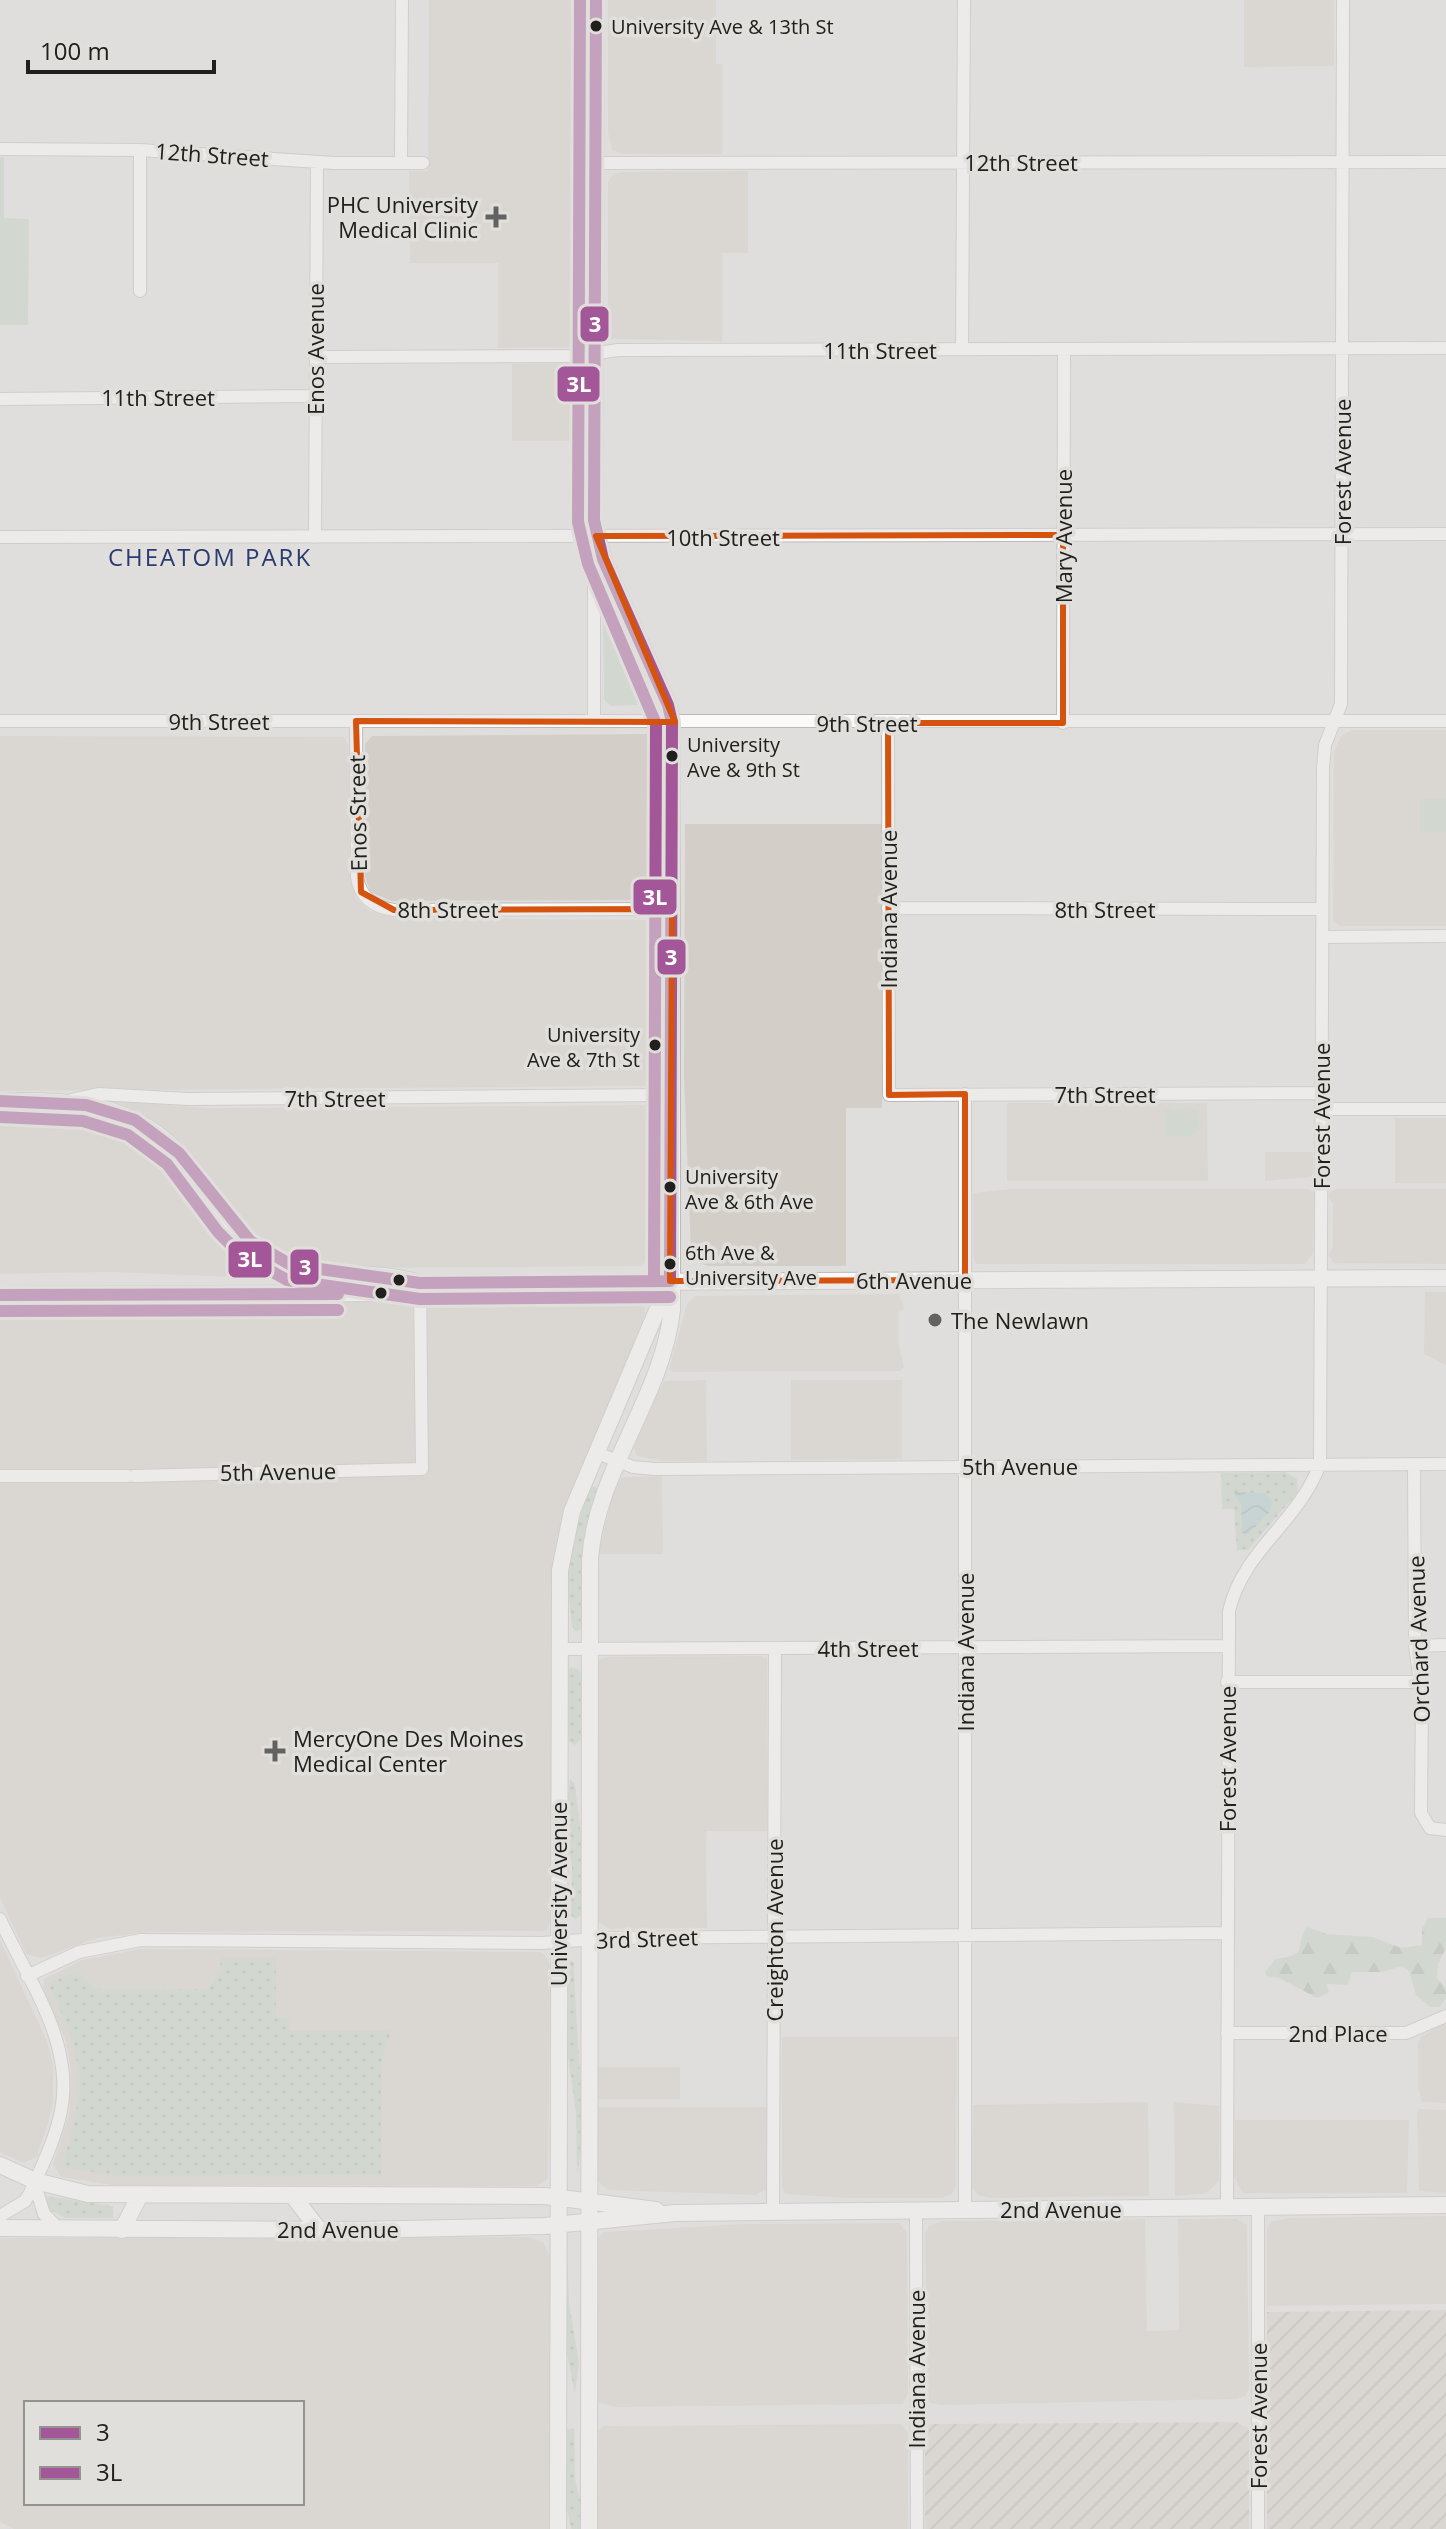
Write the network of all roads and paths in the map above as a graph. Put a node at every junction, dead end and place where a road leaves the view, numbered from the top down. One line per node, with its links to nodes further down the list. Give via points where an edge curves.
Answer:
1 (402, 0): 11 (street)
2 (596, 0): 13 (main road, University Avenue)
3 (964, 0): 8 (street)
4 (1343, 0): 9 (street, Forest Avenue)
5 (0, 149): 6 (street, 12th Street)
6 (140, 150): 7 (street, 12th Street); 14 (street)
7 (317, 162): 11 (street, 12th Street); 20 (street, Enos Avenue)
8 (963, 162): 9 (street, 12th Street); 13 (street, 12th Street); 17 (street)
9 (1342, 162): 10 (street, 12th Street); 15 (street, Forest Avenue)
10 (1446, 162)
11 (401, 163): 12 (street, 12th Street)
12 (423, 163)
13 (596, 163): 19 (main road, University Avenue)
14 (140, 291)
15 (1342, 348): 16 (street, 11th Street); 18 (street, 11th Street); 25 (street, Forest Avenue)
16 (1446, 348)
17 (962, 349): 18 (street, 11th Street); 19 (street, 11th Street)
18 (1064, 349): 24 (street, Mary Avenue)
19 (595, 352): 20 (street, 11th Street); 26 (main road, University Avenue)
20 (315, 357): 21 (street, Enos Avenue)
21 (315, 396): 22 (street, 11th Street); 28 (street, Enos Avenue)
22 (0, 399)
23 (1446, 534): 25 (street, 10th Street)
24 (1063, 535): 25 (street, 10th Street); 26 (street, 10th Street); 37 (street, Mary Avenue)
25 (1342, 535): 33 (street, Forest Avenue, via 1341,704)
26 (596, 536): 28 (street, 10th Street); 35 (main road, University Avenue)
27 (0, 537): 28 (street, 10th Street)
28 (315, 537)
29 (594, 588): 30 (street)
30 (594, 720): 32 (street, 9th Street); 35 (street, 9th Street)
31 (0, 721): 32 (street, 9th Street)
32 (356, 721): 38 (street, Enos Street, via 357,877)
33 (1333, 721): 34 (street, 9th Street); 37 (street, 9th Street); 41 (street, Forest Avenue, via 1323,769)
34 (1446, 721)
35 (672, 722): 36 (street, 9th Street); 40 (main road, University Avenue)
36 (888, 723): 37 (street, 9th Street); 39 (street, Indiana Avenue)
37 (1063, 723)
38 (370, 901): 40 (street, 8th Street, via 394,910)
39 (888, 908): 41 (street, 8th Street); 47 (street, Indiana Avenue)
40 (672, 909): 46 (main road, University Avenue)
41 (1322, 909): 43 (street, Forest Avenue)
42 (1446, 936): 43 (street)
43 (1322, 937): 44 (street, Forest Avenue)
44 (1321, 1093): 45 (street, 7th Street); 50 (street, Forest Avenue)
45 (965, 1094): 47 (street, 7th Street); 54 (street, Indiana Avenue)
46 (671, 1095): 48 (street, 7th Street, via 188,1099 98,1094); 55 (main road, University Avenue)
47 (889, 1095)
48 (71, 1100): 49 (main road, 7th Street); 56 (main road, via 132,1119 160,1137 186,1161 236,1229 272,1256 319,1272 388,1275)
49 (0, 1101)
50 (1321, 1109): 51 (street); 52 (street, Forest Avenue)
51 (1446, 1109)
52 (1321, 1278): 53 (main road, 6th Avenue); 54 (main road, 6th Avenue); 60 (street, Forest Avenue)
53 (1446, 1278)
54 (965, 1280): 55 (main road, 6th Avenue); 63 (street, Indiana Avenue)
55 (670, 1281): 56 (main road, 6th Avenue); 58 (main road, University Avenue); 59 (main road, University Avenue, via 666,1339)
56 (420, 1283): 57 (main road, 6th Avenue, via 388,1293); 64 (street, 5th Avenue, via 422,1469)
57 (0, 1295)
58 (597, 1453): 59 (street, 5th Avenue); 69 (main road, University Avenue, via 563,1548)
59 (615, 1461): 63 (street, 5th Avenue, via 655,1469); 71 (main road, University Avenue, via 591,1541)
60 (1320, 1464): 61 (street, 5th Avenue); 63 (street, 5th Avenue); 66 (street, Forest Avenue, via 1298,1509 1240,1577 1229,1611)
61 (1414, 1464): 62 (street, 5th Avenue); 67 (street, Orchard Avenue)
62 (1446, 1464)
63 (965, 1466): 68 (street, Indiana Avenue)
64 (0, 1476)
65 (1446, 1645): 67 (street)
66 (1227, 1646): 68 (street, 4th Street); 72 (street, Forest Avenue)
67 (1415, 1646): 73 (street, Orchard Avenue)
68 (965, 1648): 70 (street, 4th Street); 77 (street, Indiana Avenue)
69 (558, 1649): 71 (street, 4th Street); 80 (main road, University Avenue)
70 (775, 1649): 71 (street, 4th Street); 78 (street, Creighton Avenue)
71 (588, 1650): 79 (main road, University Avenue)
72 (1227, 1682): 73 (street); 76 (street, Forest Avenue)
73 (1417, 1682): 74 (street, Orchard Avenue, via 1422,1695 1421,1813 1430,1828)
74 (1446, 1830)
75 (0, 1919): 81 (street)
76 (1226, 1933): 77 (street, 3rd Street); 83 (street, Forest Avenue)
77 (965, 1935): 78 (street, 3rd Street); 93 (street, Indiana Avenue)
78 (774, 1936): 79 (street, 3rd Street); 95 (street, Creighton Avenue)
79 (588, 1940): 80 (street, 3rd Street); 89 (main road, University Avenue)
80 (558, 1942): 81 (street, 3rd Street, via 141,1940 79,1952); 88 (main road, University Avenue)
81 (27, 1976): 85 (street, via 63,2068 61,2112)
82 (1446, 2016): 83 (street, 2nd Place, via 1406,2033)
83 (1227, 2033): 91 (street, Forest Avenue)
84 (0, 2165): 85 (main road)
85 (35, 2181): 86 (main road, 2nd Avenue, via 88,2194); 97 (street, via 25,2201); 101 (street, via 44,2214)
86 (140, 2195): 87 (main road, 2nd Avenue); 102 (main road)
87 (293, 2196): 88 (main road, 2nd Avenue); 103 (main road)
88 (557, 2197): 89 (main road, 2nd Avenue); 99 (main road, University Avenue)
89 (588, 2200): 96 (main road, 2nd Avenue); 98 (main road, University Avenue)
90 (1446, 2205): 92 (main road, 2nd Avenue)
91 (1227, 2207): 92 (main road, 2nd Avenue); 93 (main road, 2nd Avenue)
92 (1258, 2207): 107 (street, Forest Avenue)
93 (965, 2209): 94 (main road, 2nd Avenue)
94 (916, 2210): 95 (main road, 2nd Avenue); 106 (street, Indiana Avenue)
95 (773, 2212): 96 (main road, 2nd Avenue)
96 (675, 2213): 98 (main road, 2nd Avenue)
97 (0, 2216)
98 (588, 2224): 99 (main road, 2nd Avenue); 105 (main road, University Avenue)
99 (557, 2226): 103 (main road, 2nd Avenue); 104 (main road, University Avenue)
100 (0, 2228): 101 (main road, 2nd Avenue)
101 (59, 2229): 102 (main road, 2nd Avenue)
102 (122, 2230): 103 (main road, 2nd Avenue)
103 (319, 2230)
104 (558, 2529)
105 (589, 2529)
106 (917, 2529)
107 (1258, 2529)

